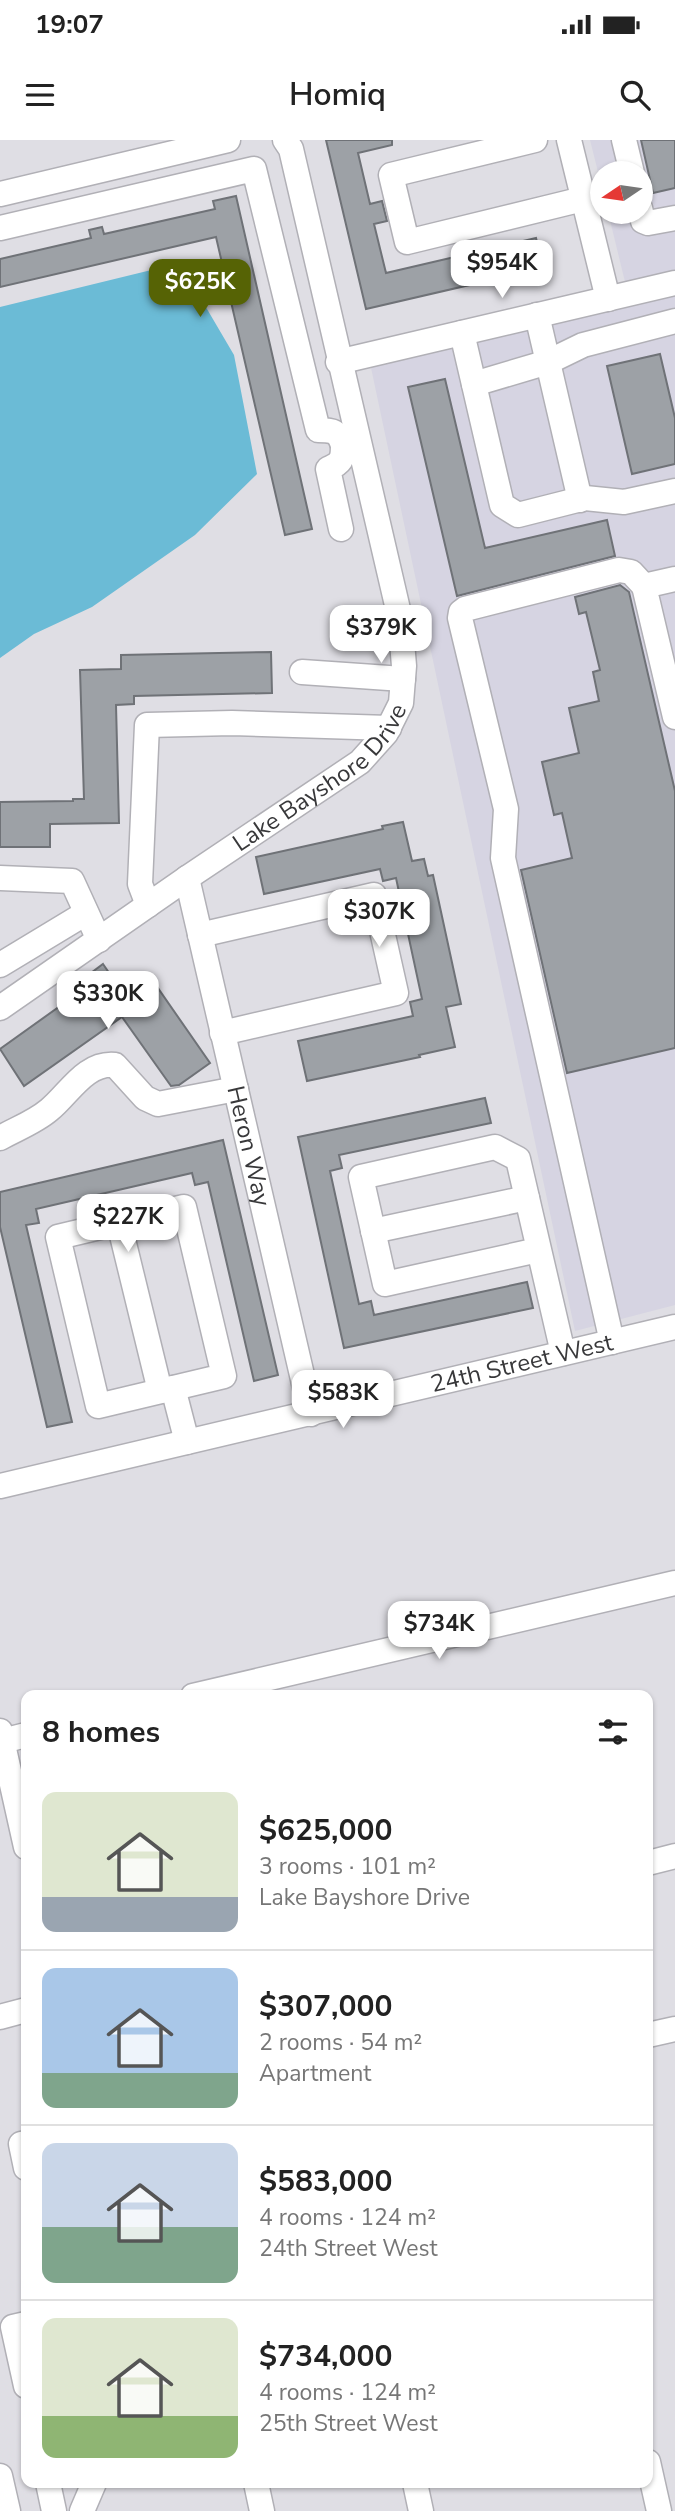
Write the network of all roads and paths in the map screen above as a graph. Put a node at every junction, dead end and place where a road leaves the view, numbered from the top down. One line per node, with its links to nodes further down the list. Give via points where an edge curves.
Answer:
1 (228, 140): 7 (street)
2 (285, 140): 17 (street, Lake Bayshore Drive)
3 (535, 140): 8 (street, via 391,175 407,242)
4 (569, 140): 8 (street)
5 (624, 140): 6 (street)
6 (629, 161)
7 (0, 194)
8 (583, 199): 13 (street)
9 (675, 218): 10 (street)
10 (653, 222)
11 (0, 228): 20 (street, via 254,169 318,430 332,430)
12 (674, 290): 13 (street)
13 (608, 299): 14 (street)
14 (537, 315): 16 (street); 18 (street)
15 (675, 321): 18 (street, via 583,345)
16 (462, 333): 17 (street); 19 (street)
17 (338, 362): 20 (street, Lake Bayshore Drive)
18 (548, 362): 19 (street); 22 (street)
19 (474, 384): 22 (street, via 502,505 518,515)
20 (350, 444): 23 (street, via 339,464 328,469); 27 (street, Lake Bayshore Drive, via 400,618)
21 (675, 491): 22 (street, via 624,502)
22 (580, 500)
23 (341, 529)
24 (675, 579): 25 (street)
25 (644, 586): 28 (street); 46 (street, via 631,572 619,570 465,609 460,618 506,809 503,858)
26 (302, 672): 27 (street)
27 (403, 678): 29 (street, Lake Bayshore Drive, via 401,703)
28 (675, 717)
29 (388, 728): 31 (street, Lake Bayshore Drive, via 360,762); 32 (street, via 148,725 140,884)
30 (0, 878): 33 (street, via 72,881)
31 (187, 878): 32 (street, Lake Bayshore Drive); 34 (street, Heron Way)
32 (148, 905): 35 (street, Lake Bayshore Drive)
33 (86, 913): 35 (street); 36 (street)
34 (200, 934): 38 (street, Heron Way); 38 (street, via 374,895 397,993)
35 (99, 940): 37 (street, Lake Bayshore Drive)
36 (0, 965)
37 (0, 1008)
38 (222, 1033): 39 (street, Heron Way)
39 (236, 1089): 40 (street, via 158,1104 145,1098 115,1065 105,1064 89,1071 47,1112); 49 (street, Heron Way)
40 (0, 1138)
41 (527, 1198): 43 (street); 43 (street, via 518,1159 495,1147 361,1177); 44 (street)
42 (119, 1223): 48 (street); 48 (street, via 184,1207 224,1376); 48 (street, via 58,1237 98,1406)
43 (373, 1231): 44 (street, via 385,1284)
44 (538, 1250): 47 (street)
45 (675, 1327): 46 (street, 24th Street West)
46 (612, 1342): 47 (street, 24th Street West)
47 (563, 1353): 49 (street, 24th Street West)
48 (167, 1390): 50 (street)
49 (311, 1414): 50 (street, 24th Street West)
50 (187, 1442): 51 (street, 24th Street West)
51 (0, 1486)
52 (675, 1583): 53 (street)
53 (219, 1690)
54 (10, 1735): 55 (street)
55 (21, 1812)
56 (675, 1856): 57 (street)
57 (653, 1862)
58 (21, 2011): 59 (street)
59 (0, 2017)
60 (675, 2029): 61 (street)
61 (653, 2034)
62 (0, 2476): 68 (street)
63 (653, 2484): 73 (street)
64 (49, 2488): 69 (street)
65 (92, 2488): 70 (street)
66 (257, 2488): 71 (street)
67 (416, 2488): 72 (street)
68 (8, 2511)
69 (54, 2511)
70 (82, 2511)
71 (262, 2511)
72 (421, 2511)
73 (659, 2511)

